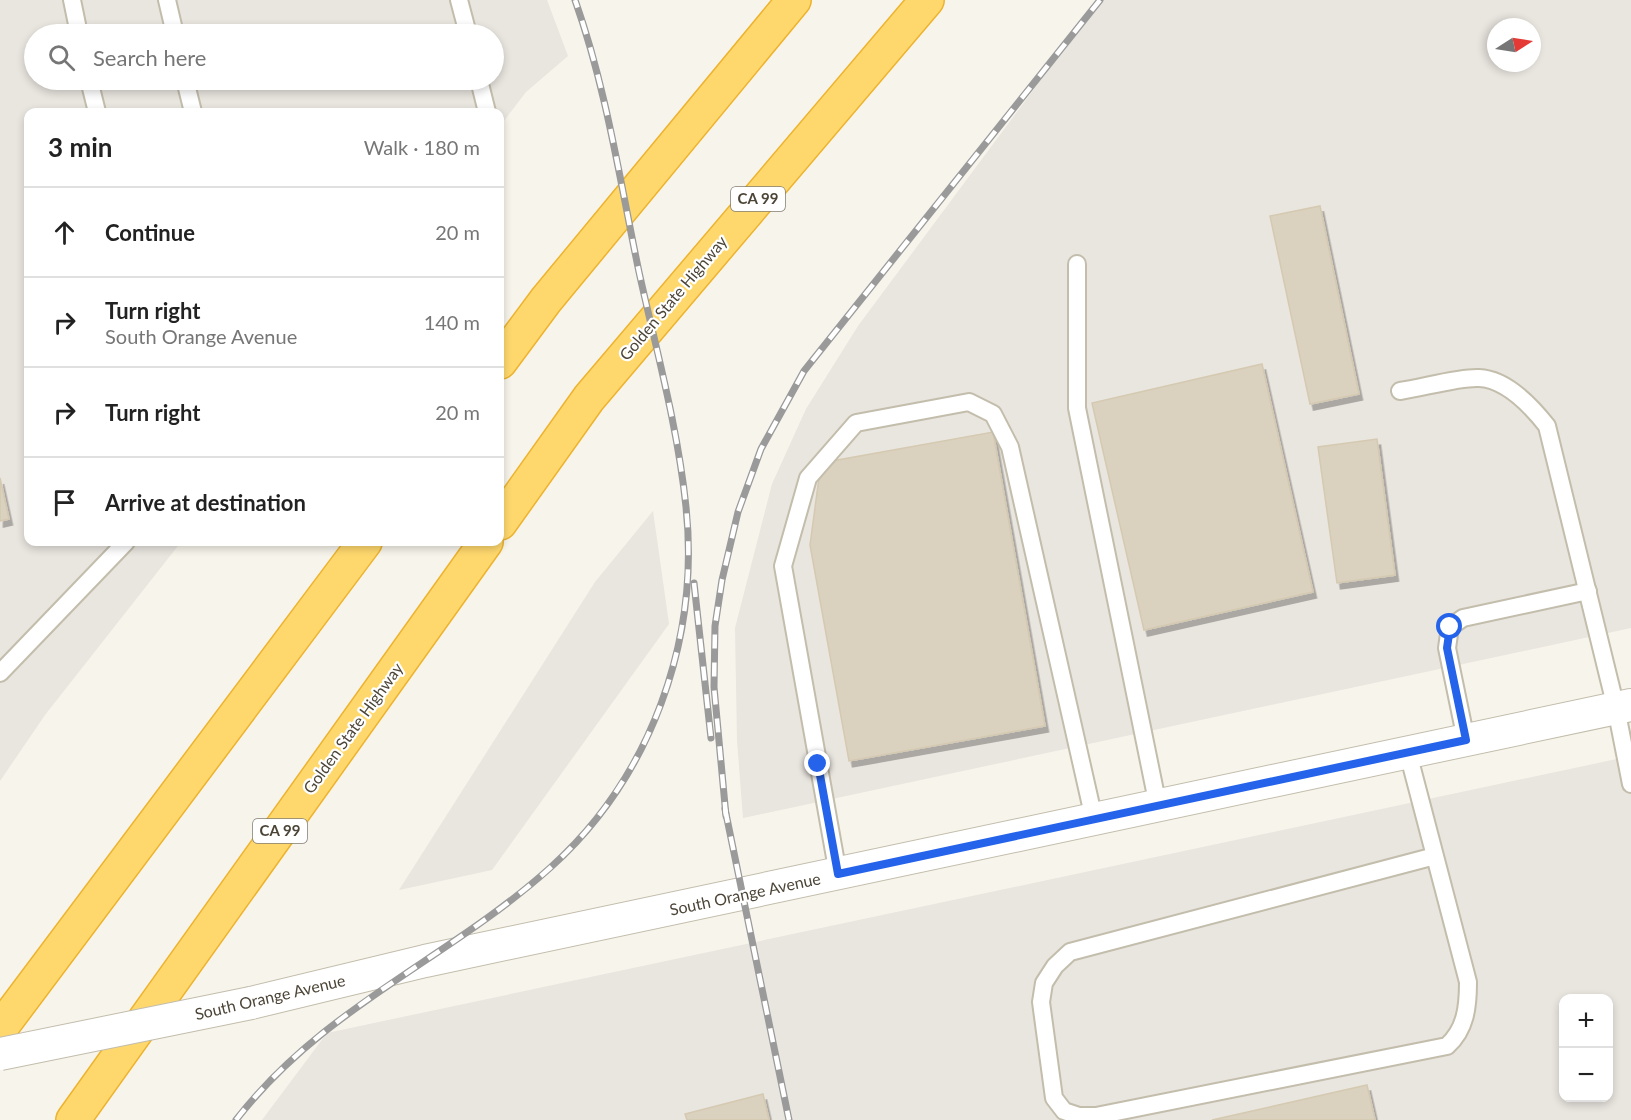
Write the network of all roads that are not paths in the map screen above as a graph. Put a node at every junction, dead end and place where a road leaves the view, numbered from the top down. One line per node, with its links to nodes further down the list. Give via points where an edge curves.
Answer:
1 (72, 0): 6 (lane)
2 (167, 0): 7 (lane)
3 (459, 0): 8 (lane)
4 (794, 0): 16 (highway, via 546,300)
5 (927, 0): 18 (highway, Golden State Highway / CA 99, via 589,398)
6 (77, 24)
7 (173, 24)
8 (465, 24)
9 (92, 90): 12 (lane)
10 (188, 90): 13 (lane)
11 (482, 90): 14 (lane)
12 (96, 108)
13 (192, 108)
14 (486, 108)
15 (1077, 264): 28 (lane, via 1077,408)
16 (504, 357)
17 (1400, 392): 22 (lane, via 1480,378 1508,388 1528,403 1547,426)
18 (504, 517)
19 (122, 546): 23 (lane)
20 (362, 546): 32 (highway)
21 (483, 546): 34 (highway, Golden State Highway / CA 99)
22 (1588, 591): 24 (lane); 25 (lane, via 1463,618 1450,627 1447,648)
23 (0, 673)
24 (1623, 707): 25 (street, South Orange Avenue); 27 (lane)
25 (1466, 740): 26 (street, South Orange Avenue)
26 (1408, 753): 28 (street, South Orange Avenue); 30 (lane)
27 (1631, 783)
28 (1158, 806): 29 (street, South Orange Avenue)
29 (1094, 819): 31 (street, South Orange Avenue); 31 (lane, via 1010,447 993,414 969,402 856,423 808,478 783,566)
30 (1435, 856): 30 (lane, via 1468,982 1462,1028 1447,1046 1096,1116 1064,1111 1054,1098 1041,1002 1044,983 1071,952)
31 (838, 874): 33 (street, South Orange Avenue, bridge)
32 (0, 1029)
33 (0, 1054)
34 (73, 1120)

